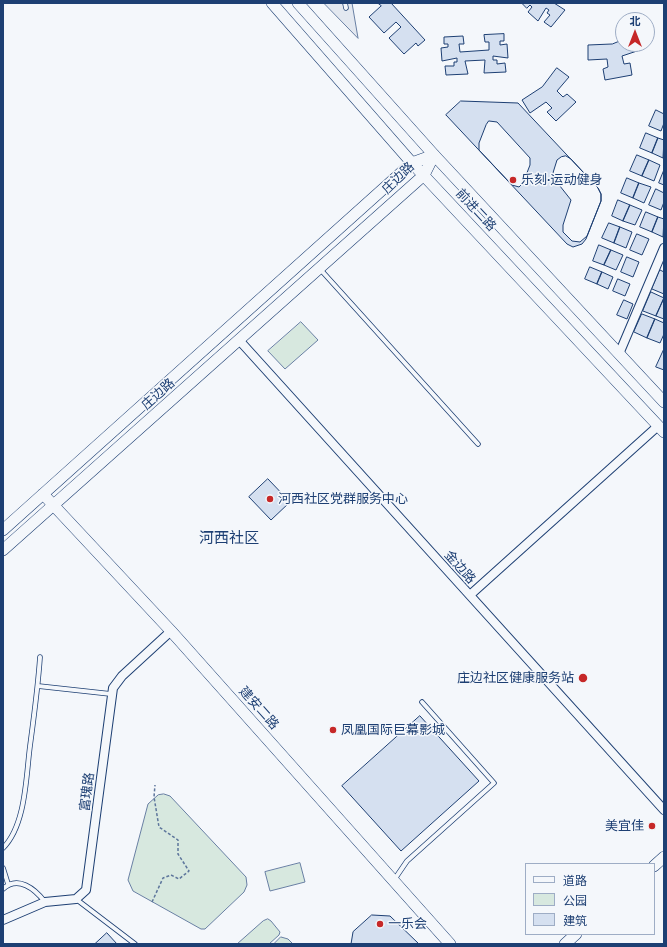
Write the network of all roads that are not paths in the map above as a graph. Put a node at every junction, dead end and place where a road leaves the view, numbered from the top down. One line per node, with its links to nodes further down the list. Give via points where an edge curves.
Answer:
1 (272, 3): 4 (main road, 前进二路)
2 (298, 3): 3 (main road, 前进二路)
3 (434, 155): 4 (main road, 庄边路); 5 (main road, 庄边路); 9 (main road, 前进二路)
4 (412, 163): 5 (main road, 前进二路); 13 (main road, 庄边路)
5 (424, 175): 7 (main road, 庄边路); 11 (main road, 前进二路)
6 (664, 248): 9 (street)
7 (319, 268): 8 (main road, 庄边路); 12 (lane)
8 (239, 340): 14 (main road, 庄边路); 17 (street, 金边路)
9 (620, 354): 10 (main road, 前进二路)
10 (664, 402)
11 (661, 429): 17 (street)
12 (478, 444)
13 (43, 494): 14 (main road, 建安二路); 15 (main road, 庄边路)
14 (54, 506): 16 (main road, 庄边路); 18 (main road, 建安二路)
15 (3, 530)
16 (3, 550)
17 (470, 595): 23 (street, 金边路)
18 (171, 632): 21 (street, 富瑰路, via 122,676); 28 (main road, 建安二路)
19 (40, 657): 20 (lane)
20 (38, 686): 21 (lane); 24 (lane, via 22,807 14,831)
21 (111, 694): 31 (street, 富瑰路, via 88,886)
22 (422, 702): 28 (lane, via 494,783 407,861)
23 (664, 810)
24 (3, 848)
25 (664, 857): 26 (main road)
26 (655, 865)
27 (3, 868): 29 (lane)
28 (394, 881): 36 (main road, 建安二路)
29 (8, 884): 30 (lane); 32 (lane, via 28,886)
30 (3, 889)
31 (76, 900): 32 (street); 35 (lane)
32 (45, 902): 33 (street)
33 (3, 920)
34 (575, 935): 37 (main road)
35 (135, 944)
36 (450, 944)
37 (565, 944)

